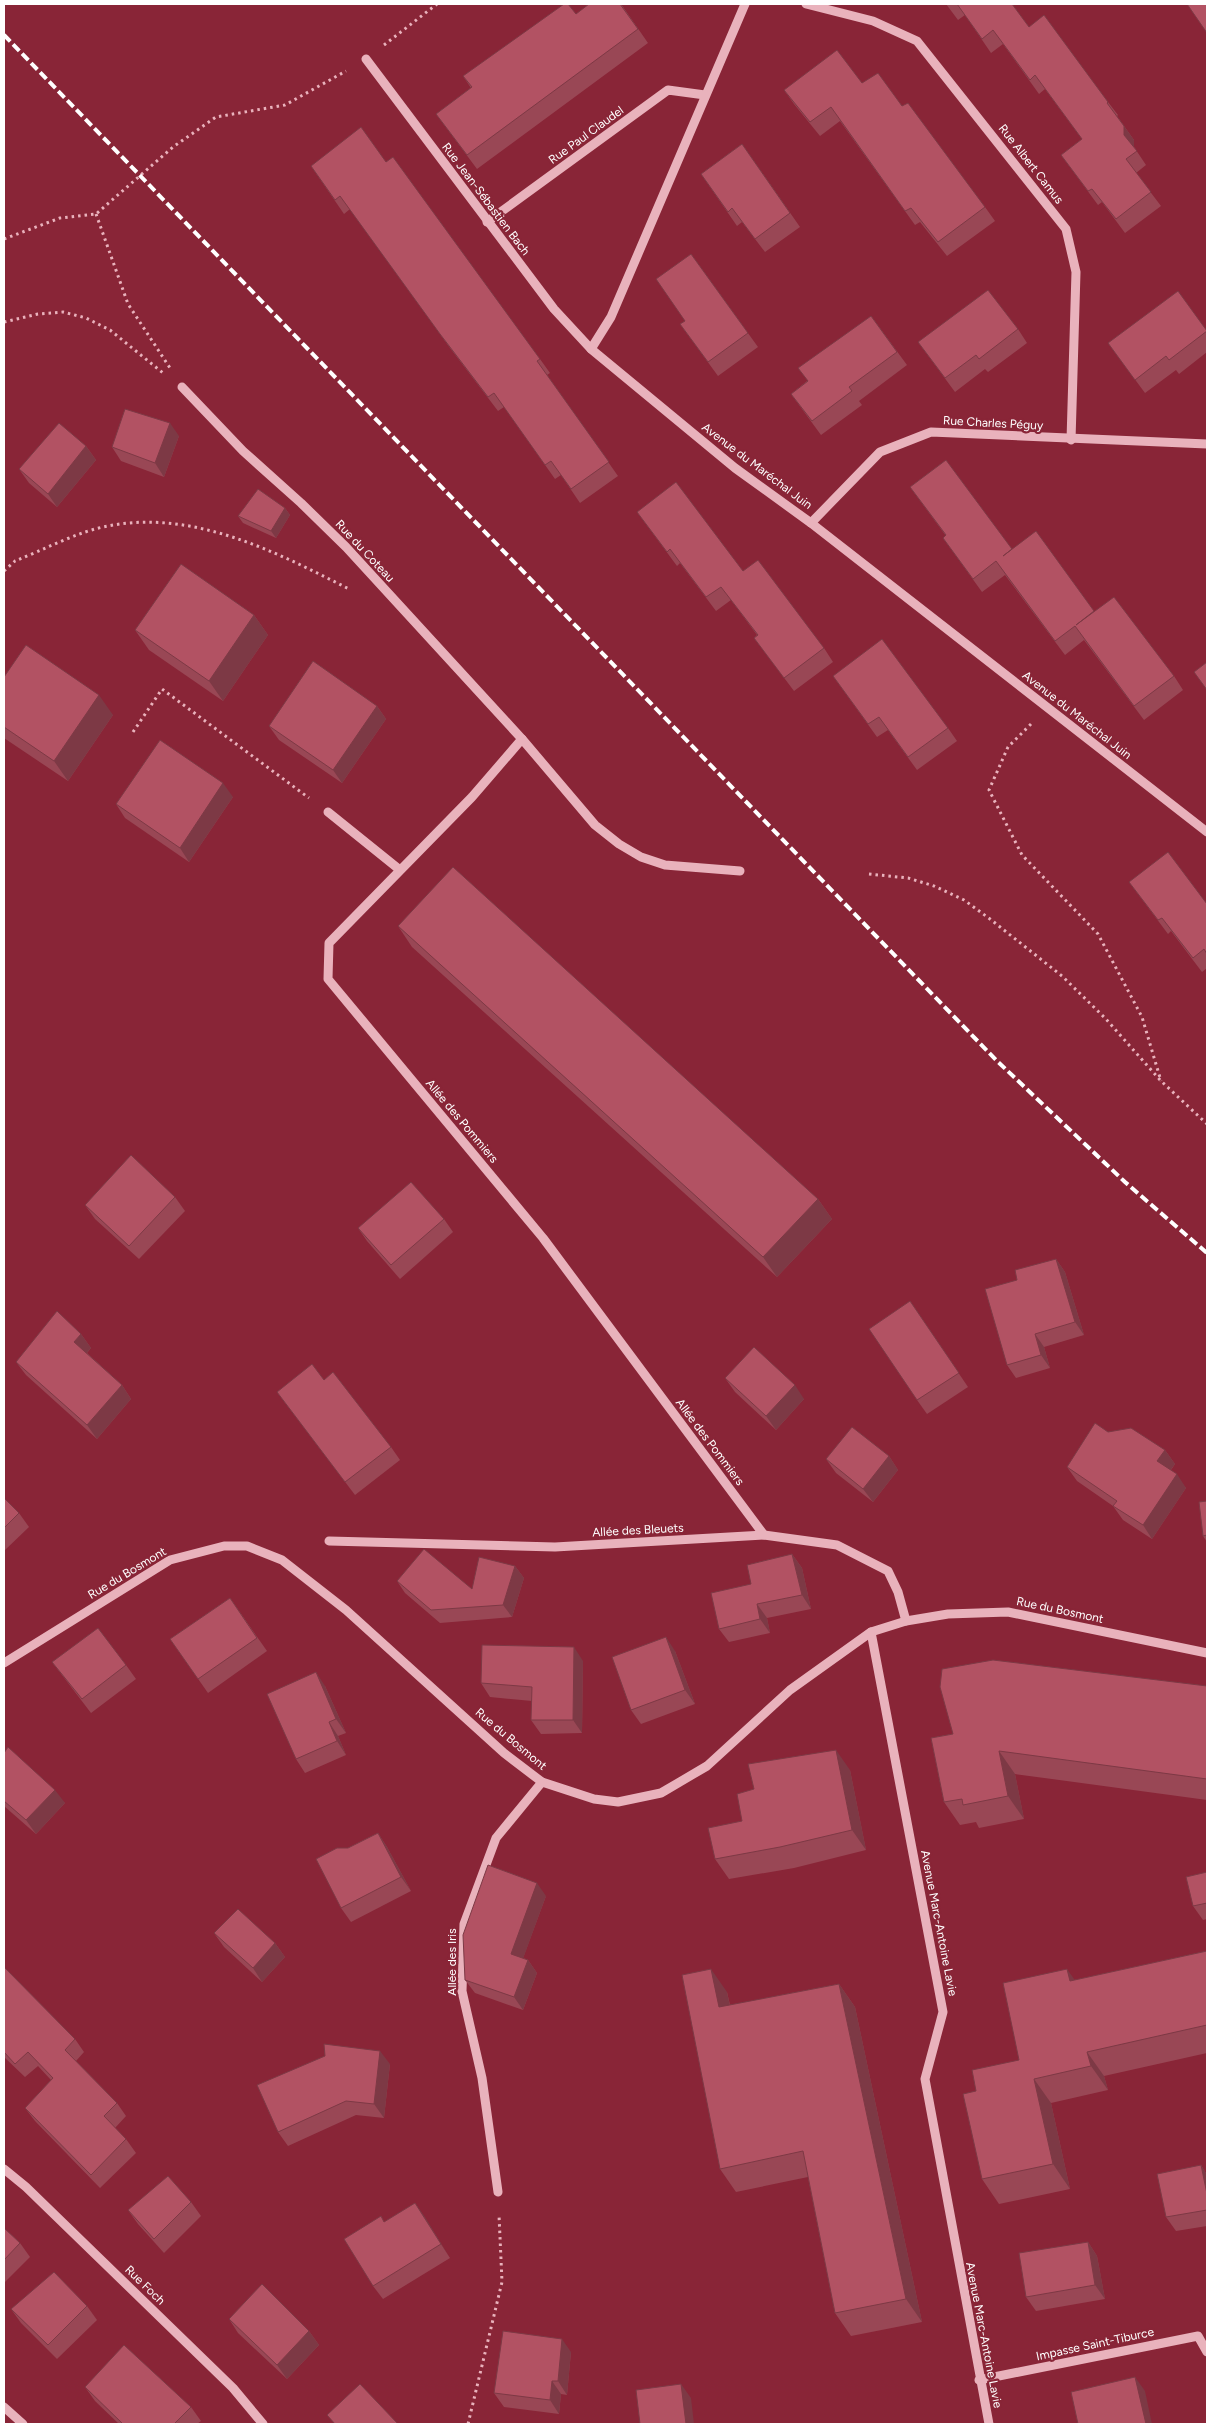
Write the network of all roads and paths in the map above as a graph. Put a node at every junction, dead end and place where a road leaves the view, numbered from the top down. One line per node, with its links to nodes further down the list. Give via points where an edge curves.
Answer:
1 (436, 4): 4 (path)
2 (745, 4): 5 (street)
3 (806, 4): 12 (street, Rue Albert Camus, via 873,21 917,41 1066,228 1076,272)
4 (366, 59): 6 (path, via 285,105 216,117 173,147); 7 (street, Rue Jean-Sébastien Bach)
5 (706, 96): 7 (street, Rue Paul Claudel, via 668,90); 10 (street, via 611,318)
6 (96, 214): 8 (path, via 60,218); 11 (path, via 128,304)
7 (487, 222): 10 (street, Rue Jean-Sébastien Bach, via 554,308)
8 (4, 240)
9 (4, 322): 11 (path, via 63,312 86,318 110,330)
10 (591, 349): 14 (street, Avenue du Maréchal Juin, via 735,468)
11 (182, 387): 19 (street, Rue du Coteau, via 243,451 346,547)
12 (1071, 440): 13 (street, Rue Charles Péguy); 14 (street, Rue Charles Péguy, via 931,432 880,452)
13 (1207, 444)
14 (811, 524): 17 (street, Avenue du Maréchal Juin)
15 (4, 572): 16 (path, via 16,561 107,526 150,522 207,528 294,561)
16 (351, 590)
17 (1047, 708): 21 (street, Avenue du Maréchal Juin); 25 (path, via 1008,747 989,790 1022,855 1098,934 1142,1017)
18 (133, 732): 20 (path, via 162,689)
19 (522, 739): 22 (street, Allée des Pommiers, via 472,797); 23 (street, Rue du Coteau, via 596,825 619,844 641,857 665,865)
20 (328, 812): 22 (street)
21 (1206, 828)
22 (400, 870): 27 (street, Allée des Pommiers, via 329,943 328,979 543,1238)
23 (740, 870)
24 (869, 874): 25 (path, via 908,878 964,900 1062,976)
25 (1162, 1081): 26 (path)
26 (1207, 1124)
27 (764, 1535): 28 (street, Allée des Bleuets, via 555,1547); 29 (street, Allée des Bleuets, via 837,1545 888,1571)
28 (329, 1541)
29 (906, 1621): 30 (street, Rue du Bosmont); 31 (street, Rue du Bosmont, via 948,1614 1008,1612)
30 (871, 1632): 33 (street, Rue du Bosmont, via 790,1690 707,1766 661,1793 618,1802 594,1799); 37 (street, Avenue Marc-Antoine Lavie, via 943,2012 925,2079)
31 (1207, 1653)
32 (4, 1663): 33 (street, Rue du Bosmont, via 170,1560 224,1546 247,1546 282,1560 346,1610 504,1753)
33 (542, 1782): 35 (street, Allée des Iris, via 496,1838 464,1924 462,1991 482,2078)
34 (4, 2169): 40 (street, Rue Foch, via 233,2388)
35 (498, 2192): 41 (path, via 502,2282)
36 (1207, 2352): 37 (street, Impasse Saint-Tiburce, via 1198,2336)
37 (979, 2380): 42 (street, Avenue Marc-Antoine Lavie)
38 (4, 2407): 39 (street)
39 (23, 2424)
40 (263, 2424)
41 (468, 2424)
42 (989, 2424)

